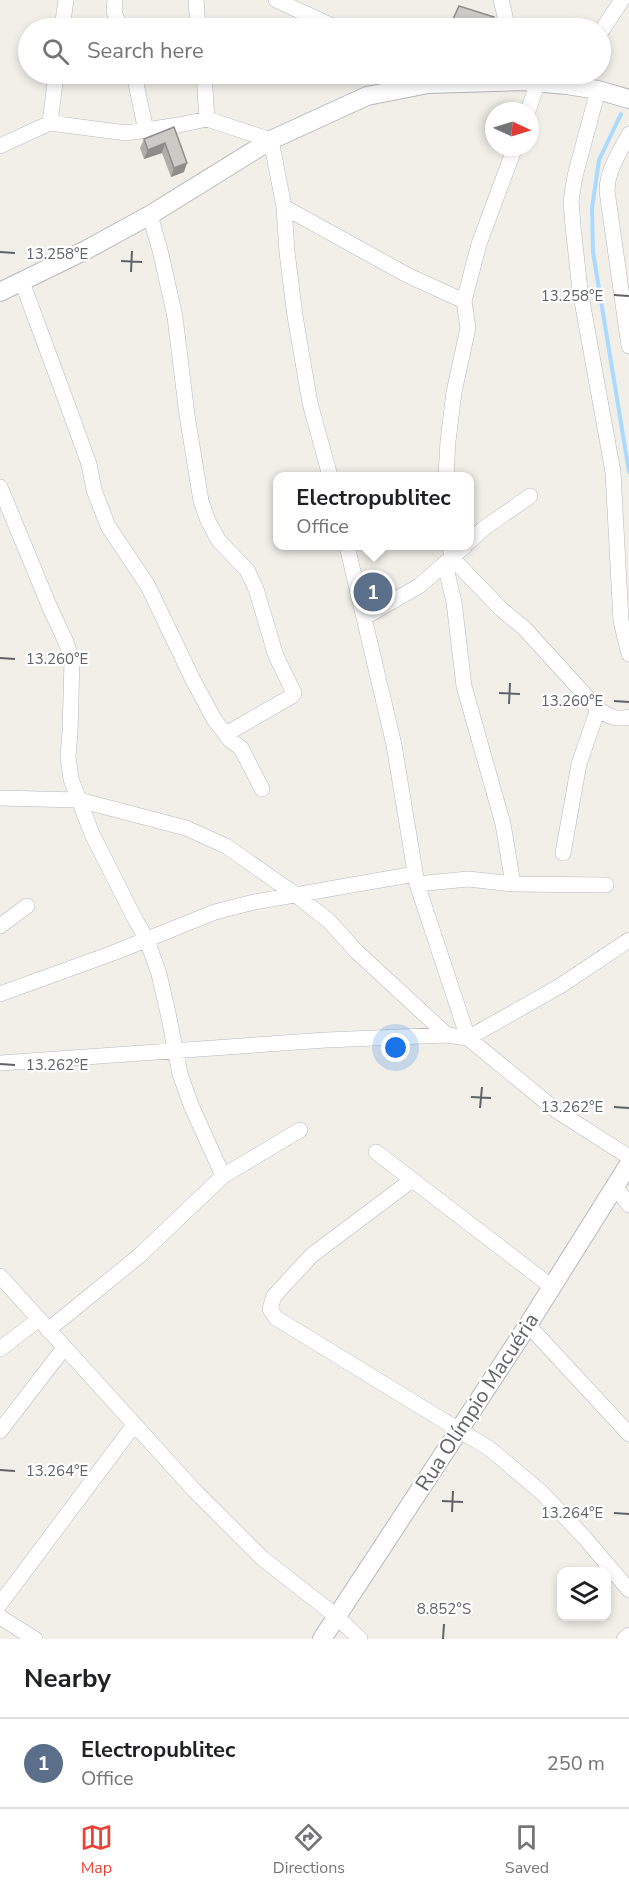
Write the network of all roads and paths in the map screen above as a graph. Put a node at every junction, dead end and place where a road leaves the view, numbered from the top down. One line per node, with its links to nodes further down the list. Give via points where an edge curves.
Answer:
1 (66, 0): 7 (street)
2 (115, 0): 8 (street)
3 (196, 0): 9 (street)
4 (276, 0): 10 (street)
5 (501, 0): 11 (street)
6 (622, 0): 12 (street)
7 (63, 18)
8 (116, 18)
9 (197, 18)
10 (315, 18)
11 (506, 18)
12 (610, 18)
13 (55, 84): 23 (street)
14 (136, 84): 24 (street)
15 (205, 84): 22 (street)
16 (407, 84): 26 (street, via 367,96)
17 (527, 84): 21 (street)
18 (583, 84): 19 (street)
19 (598, 90): 20 (street); 42 (street, via 571,201 580,290 613,472)
20 (629, 99)
21 (528, 102)
22 (207, 119): 24 (street); 26 (street)
23 (50, 123): 24 (street, via 106,132); 27 (street)
24 (146, 131)
25 (629, 134): 34 (street, via 607,179 607,191)
26 (271, 140): 29 (street); 30 (street)
27 (0, 146)
28 (512, 156): 33 (street, via 479,244)
29 (284, 207): 33 (street, via 406,275); 35 (street, via 295,316 310,404)
30 (150, 215): 31 (street); 47 (street, via 174,317 201,501 219,541 247,570 276,656 294,693)
31 (22, 282): 32 (street); 47 (street, via 108,526 148,586 193,680)
32 (0, 292)
33 (465, 301): 36 (street, via 468,328 453,402)
34 (629, 341)
35 (329, 472)
36 (446, 472)
37 (0, 488): 50 (street, via 72,661 68,756)
38 (530, 496): 39 (street)
39 (474, 537)
40 (348, 550): 43 (street)
41 (449, 556): 43 (street, via 407,594); 45 (street, via 524,628); 53 (street, via 464,686 503,824)
42 (624, 575): 44 (street, via 621,621)
43 (365, 617): 52 (street, via 394,745)
44 (629, 654)
45 (598, 709): 46 (street, via 612,718); 51 (street, via 579,764)
46 (629, 717)
47 (226, 734): 48 (street, via 241,748)
48 (262, 789)
49 (0, 798): 50 (street)
50 (79, 800): 55 (street, via 186,828 226,846); 58 (street, via 92,834)
51 (562, 853)
52 (416, 879): 53 (street); 55 (street); 62 (street)
53 (513, 884): 54 (street)
54 (606, 885)
55 (296, 895): 58 (street, via 215,912); 61 (street, via 329,921)
56 (27, 906): 57 (street)
57 (0, 926)
58 (147, 940): 60 (street); 63 (street)
59 (629, 940): 62 (street, via 560,986)
60 (0, 994)
61 (447, 1035): 62 (street); 63 (street)
62 (468, 1038): 67 (street, via 557,1111)
63 (176, 1050): 64 (street); 69 (street, via 191,1105)
64 (0, 1063)
65 (300, 1130): 69 (street)
66 (376, 1152): 70 (street)
67 (629, 1157)
68 (629, 1164): 71 (street, Rua Olímpio Macuéria)
69 (223, 1176): 75 (street, via 139,1256)
70 (412, 1180): 74 (street); 81 (street, via 312,1255 274,1296 270,1309 276,1318)
71 (615, 1186): 72 (street); 74 (street, Rua Olímpio Macuéria)
72 (629, 1205)
73 (0, 1276): 75 (street)
74 (552, 1287): 76 (street, Rua Olímpio Macuéria)
75 (43, 1324): 77 (street); 78 (street)
76 (528, 1325): 81 (street, Rua Olímpio Macuéria); 82 (street)
77 (64, 1348): 79 (street); 80 (street)
78 (0, 1349)
79 (134, 1425): 84 (street); 85 (street, via 262,1558)
80 (0, 1431)
81 (458, 1431): 83 (street, via 490,1449 541,1492); 85 (street, Rua Olímpio Macuéria)
82 (629, 1434)
83 (629, 1590)
84 (0, 1604)
85 (336, 1616): 89 (street, Rua Olímpio Macuéria); 90 (street)
86 (0, 1617): 88 (street)
87 (629, 1635): 91 (street)
88 (35, 1639)
89 (322, 1639)
90 (360, 1639)
91 (624, 1639)

